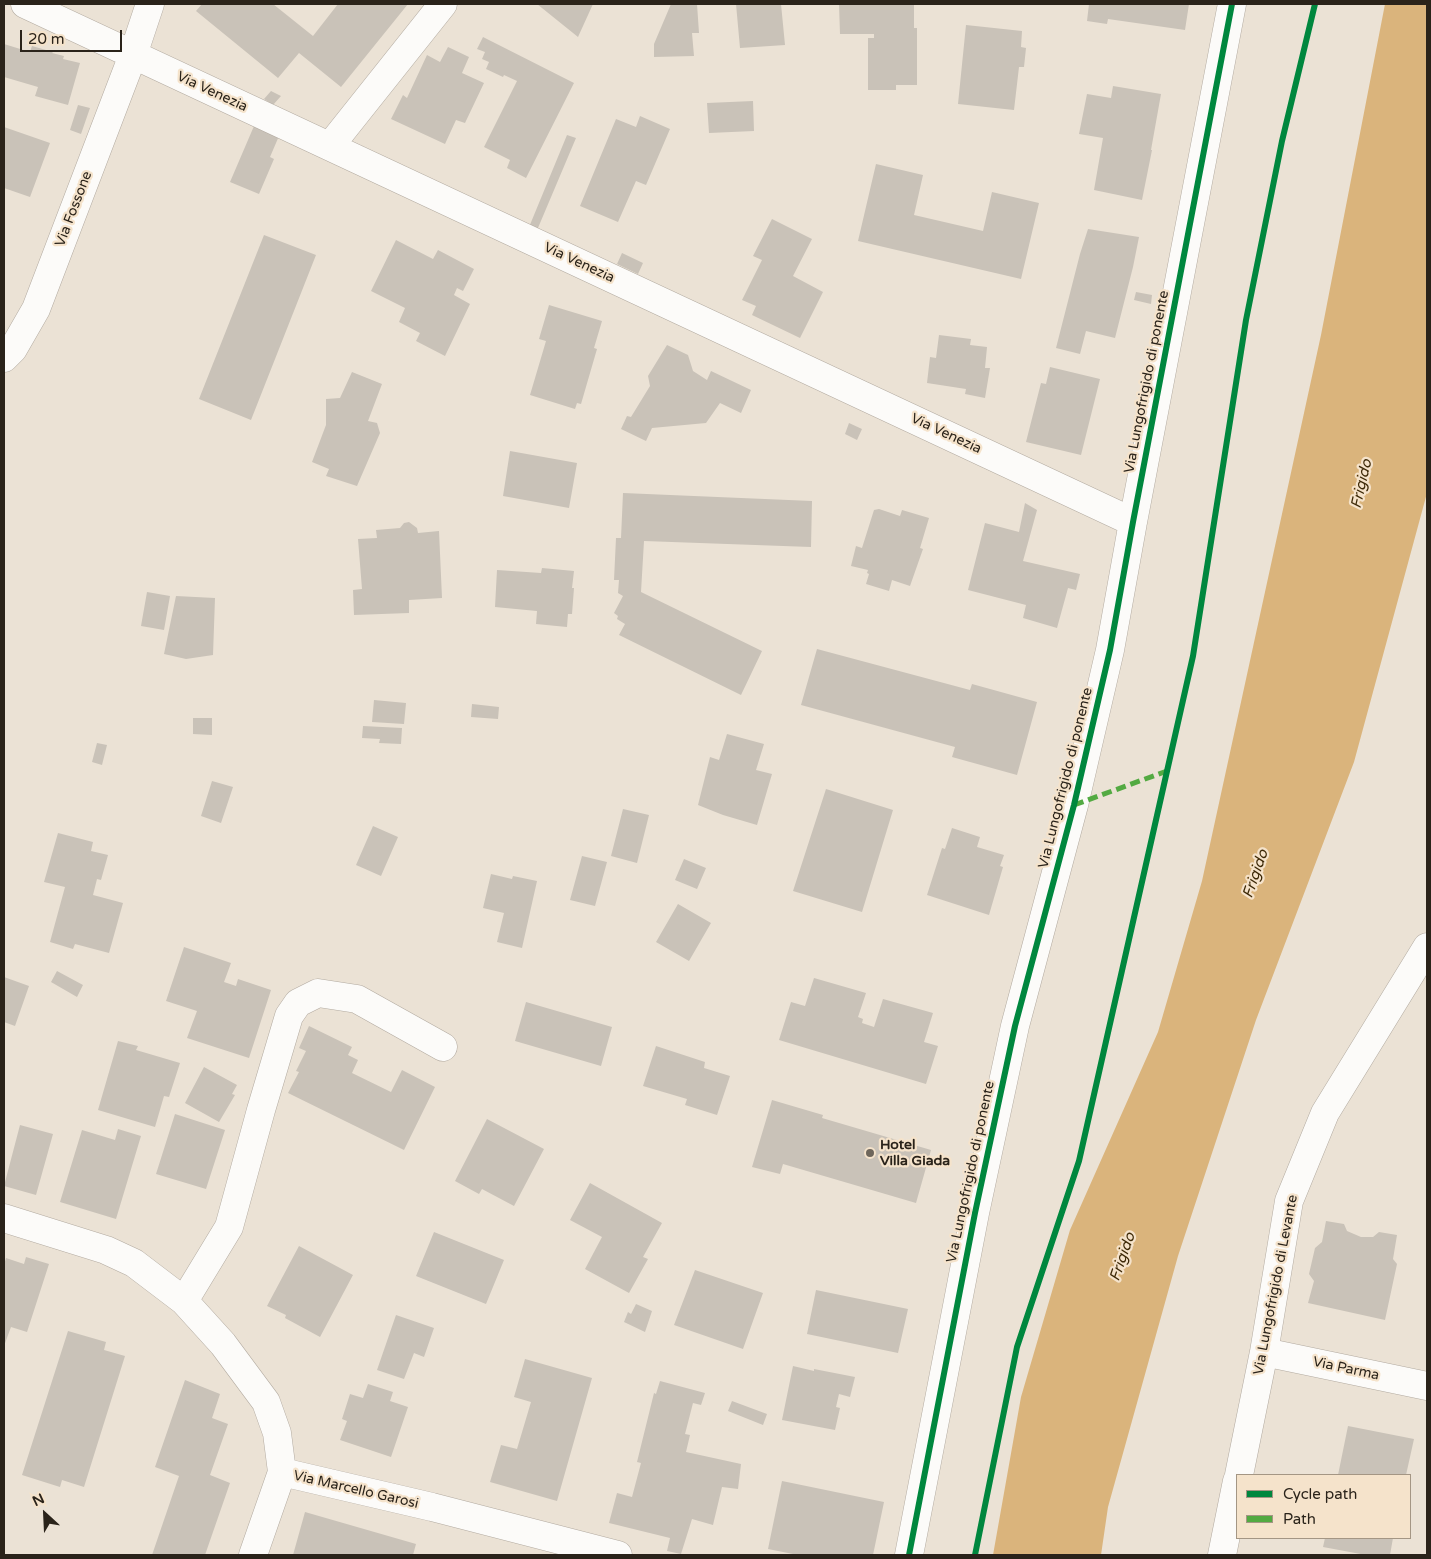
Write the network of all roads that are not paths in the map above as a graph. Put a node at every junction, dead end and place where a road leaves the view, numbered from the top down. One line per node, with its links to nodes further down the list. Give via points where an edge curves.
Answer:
1 (25, 4): 5 (street, Via Venezia)
2 (150, 4): 5 (street, Via Fossone)
3 (443, 4): 6 (street)
4 (1232, 4): 8 (street, Via Lungofrigido di ponente)
5 (134, 55): 6 (street, Via Venezia); 7 (street, Via Fossone, via 36,309 13,349)
6 (330, 146): 8 (street, Via Venezia)
7 (4, 358)
8 (1133, 522): 20 (street, Via Lungofrigido di ponente, via 1110,650 1074,805 1015,1026 975,1212)
9 (1427, 948): 13 (street, Via Lungofrigido di Levante, via 1325,1114 1289,1201)
10 (443, 1047): 12 (street, via 357,999 318,993 298,1003 289,1016 229,1227)
11 (4, 1218): 12 (street, Via Marcello Garosi, via 106,1250 134,1263)
12 (184, 1301): 15 (street, Via Marcello Garosi, via 223,1344 266,1402 277,1433)
13 (1264, 1352): 14 (street, Via Parma); 16 (street, Via Lungofrigido di Levante)
14 (1427, 1386)
15 (282, 1472): 18 (street); 19 (street, Via Marcello Garosi)
16 (1238, 1474)
17 (1236, 1486): 21 (street)
18 (253, 1555)
19 (618, 1555)
20 (909, 1555)
21 (1222, 1555)

